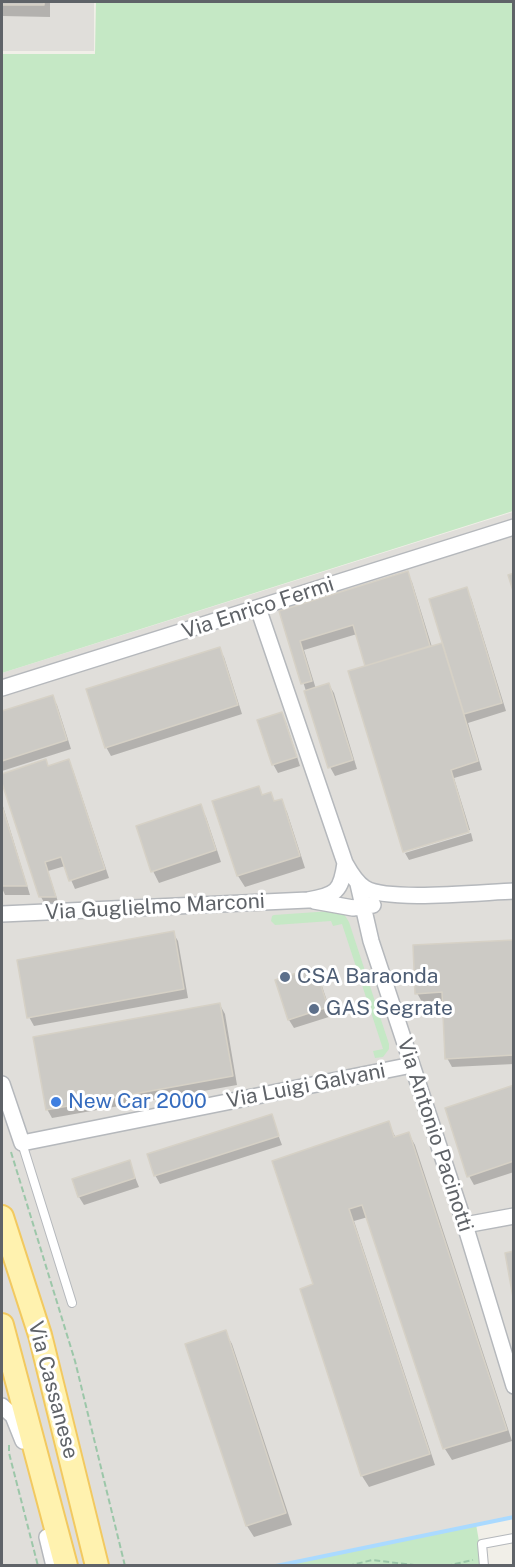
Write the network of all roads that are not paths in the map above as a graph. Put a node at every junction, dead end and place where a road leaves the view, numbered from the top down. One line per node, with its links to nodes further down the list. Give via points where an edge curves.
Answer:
1 (513, 527): 2 (street, Via Enrico Fermi)
2 (258, 608): 3 (street, Via Enrico Fermi); 4 (street)
3 (2, 688)
4 (345, 863): 5 (street); 8 (street, Via Guglielmo Marconi, via 338,889 328,897)
5 (358, 884): 7 (street, Via Guglielmo Marconi, via 378,894); 9 (street, Via Antonio Pacinotti)
6 (513, 891): 7 (street, Via Guglielmo Marconi)
7 (400, 896): 9 (street, Via Guglielmo Marconi)
8 (308, 900): 9 (street, Via Guglielmo Marconi); 10 (street, Via Guglielmo Marconi)
9 (363, 908): 11 (street, Via Antonio Pacinotti)
10 (2, 914)
11 (412, 1065): 13 (street, Via Luigi Galvani); 16 (street, Via Antonio Pacinotti)
12 (2, 1084): 13 (street)
13 (16, 1143): 17 (lane)
14 (513, 1216): 16 (street)
15 (2, 1217): 25 (main road, Via Cassanese, via 40,1335)
16 (465, 1226): 19 (street, Via Antonio Pacinotti)
17 (72, 1304)
18 (2, 1325): 24 (main road, Via Cassanese)
19 (513, 1386)
20 (7, 1411): 23 (street, via 21,1432)
21 (513, 1538): 22 (lane, via 482,1544)
22 (483, 1562)
23 (54, 1566)
24 (66, 1566)
25 (97, 1566)

